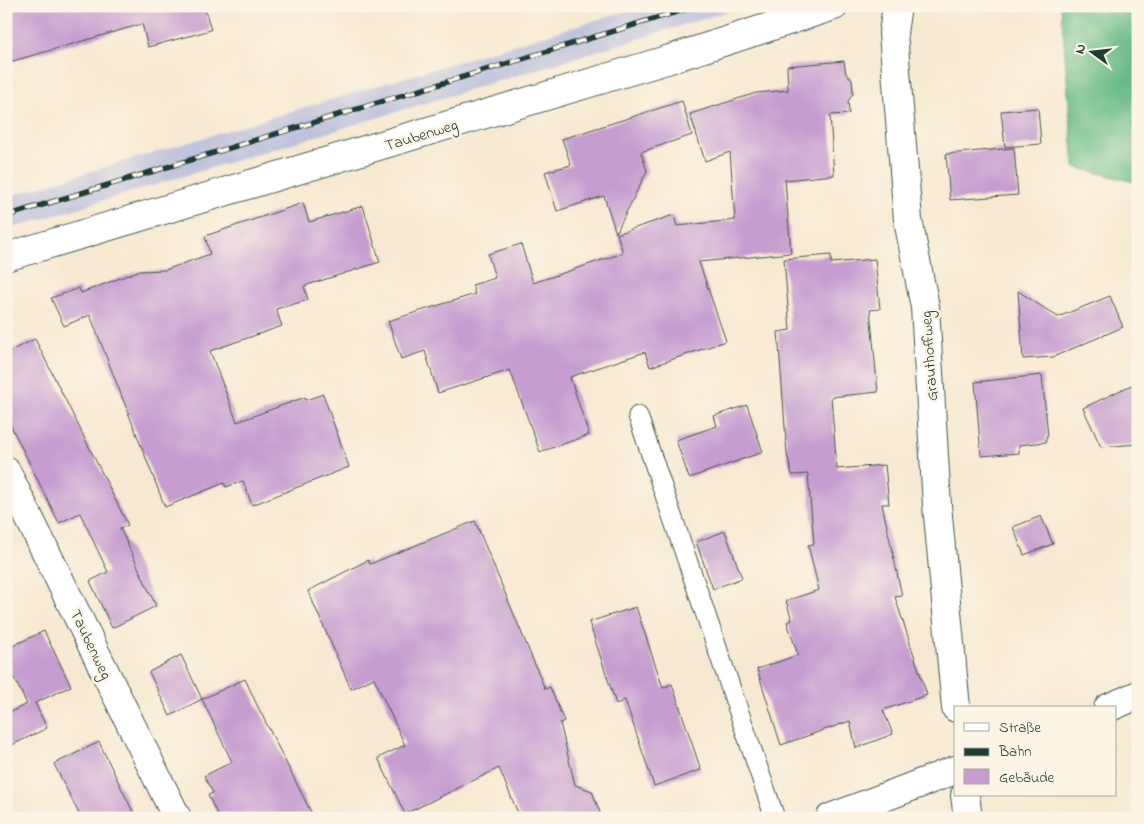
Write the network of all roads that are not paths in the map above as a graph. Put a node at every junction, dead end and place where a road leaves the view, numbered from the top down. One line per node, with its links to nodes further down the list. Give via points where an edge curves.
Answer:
1 (834, 6): 3 (street, Taubenweg, via 670,60)
2 (897, 6): 7 (street, Grauthoffweg, via 893,34 907,210 925,307 937,505)
3 (6, 257)
4 (638, 416): 12 (lane)
5 (6, 471): 11 (street, Taubenweg)
6 (1138, 696): 8 (street)
7 (956, 706)
8 (1113, 706)
9 (954, 770): 13 (street)
10 (965, 796): 14 (street)
11 (177, 818)
12 (775, 818)
13 (830, 818)
14 (968, 818)

